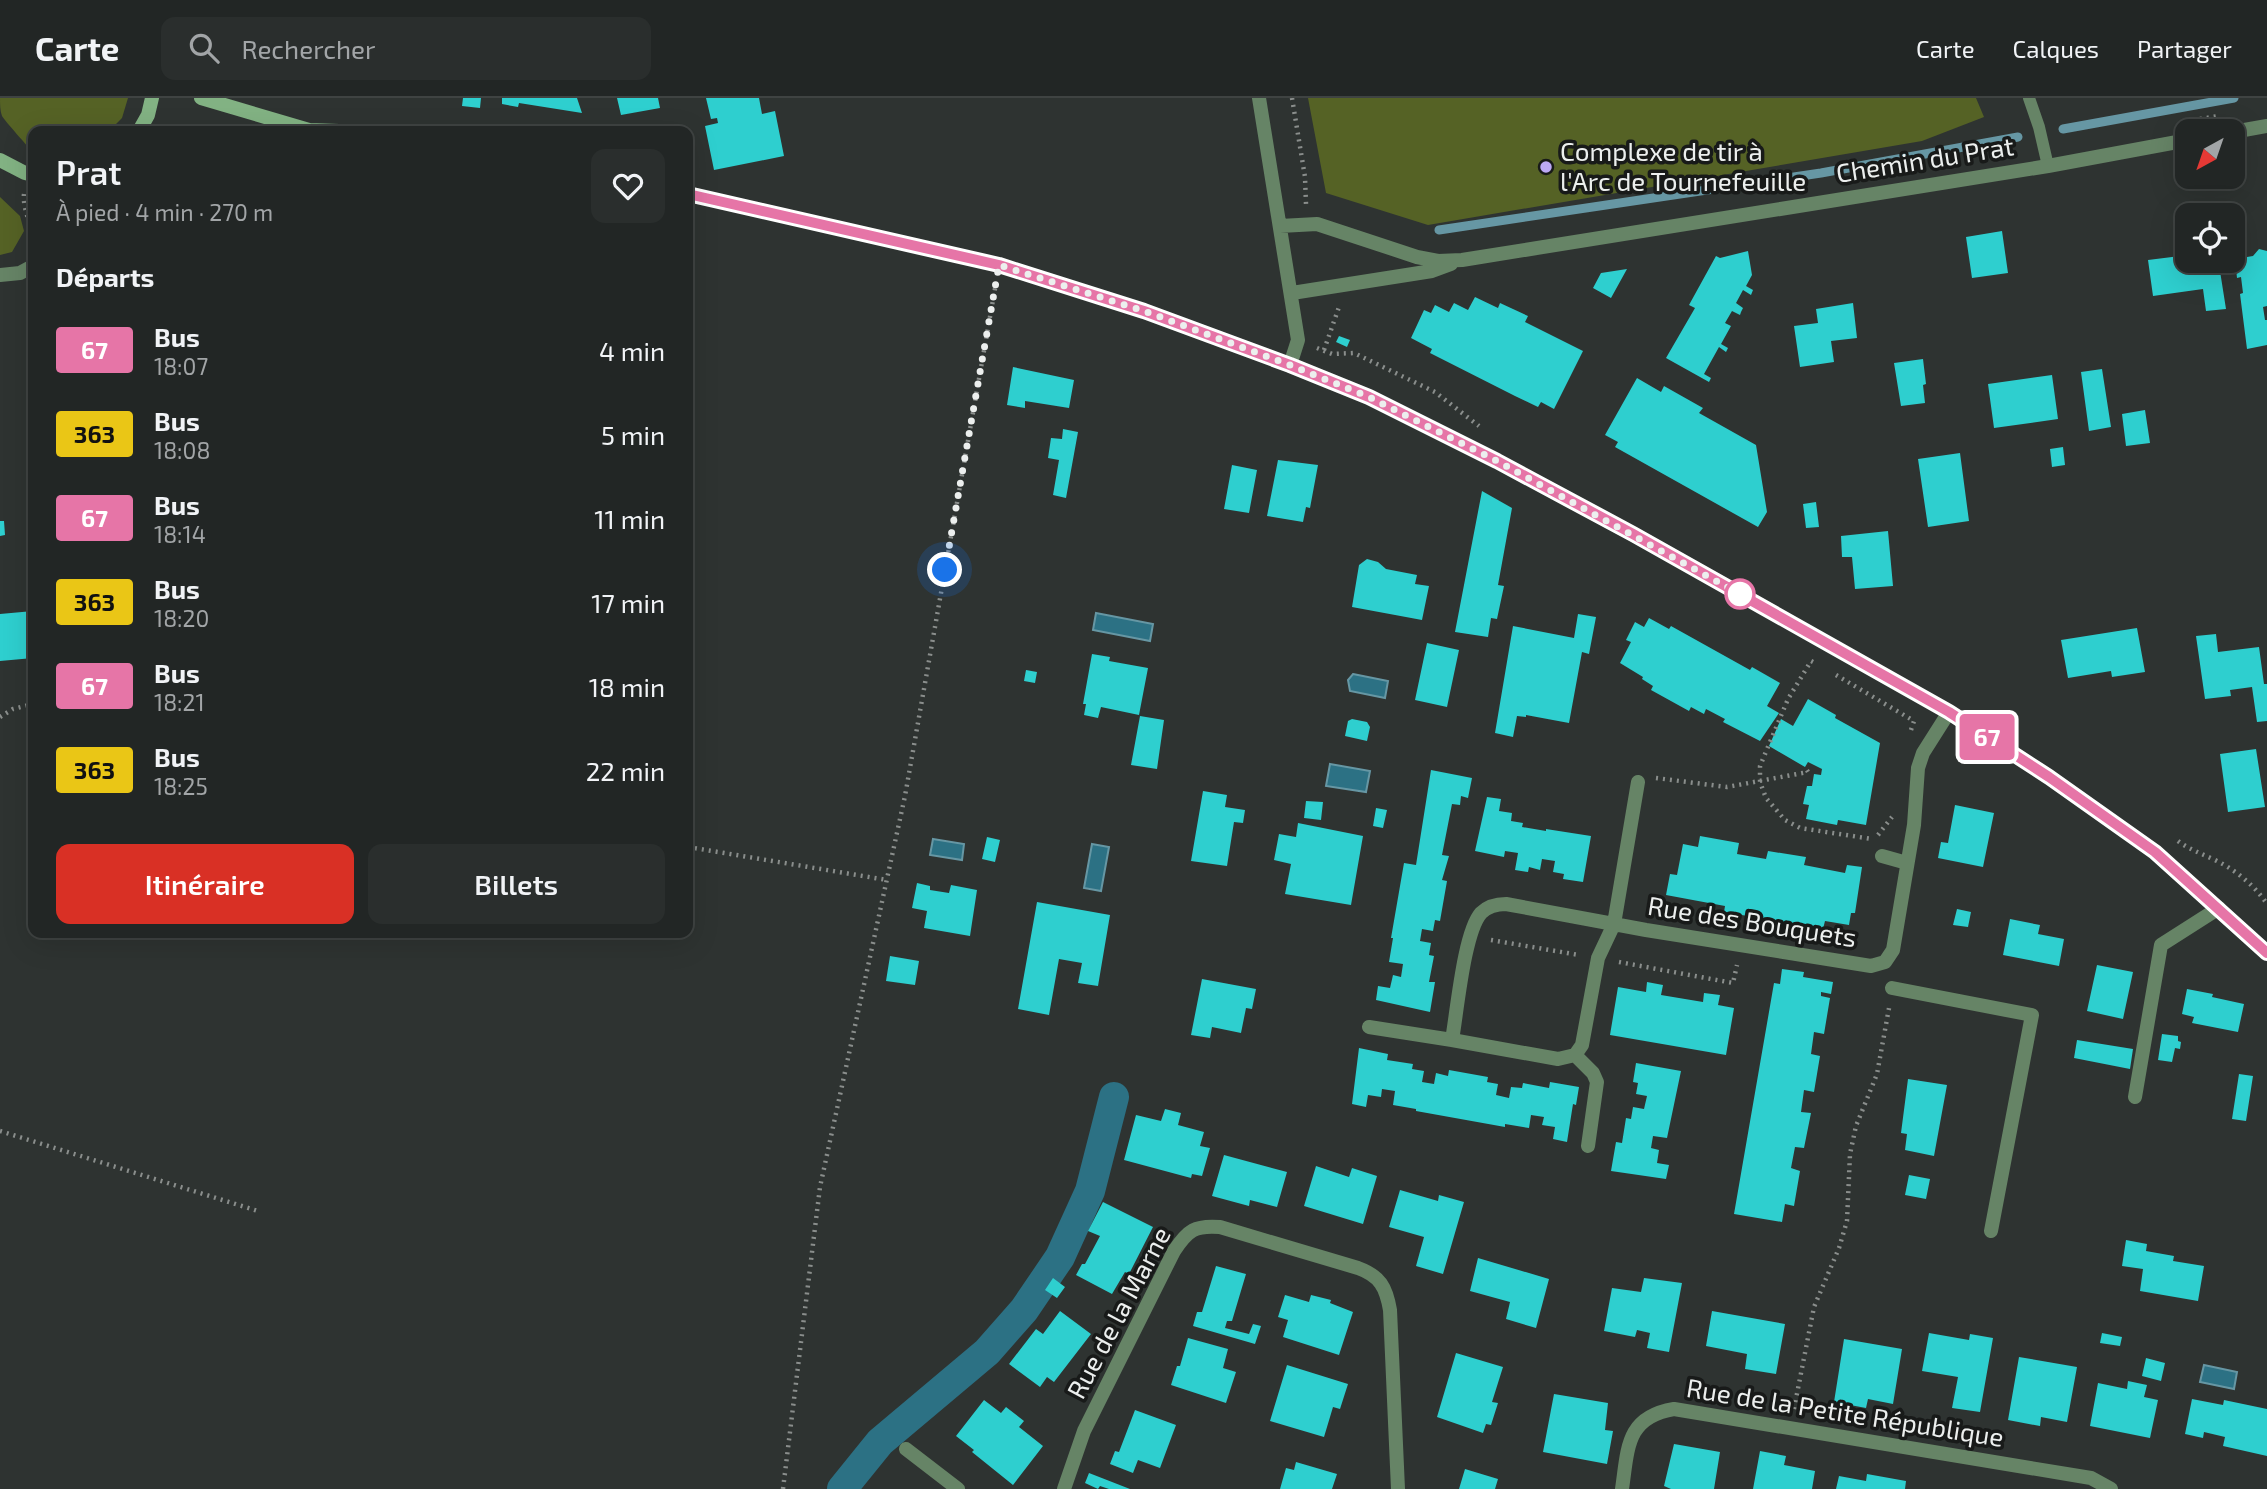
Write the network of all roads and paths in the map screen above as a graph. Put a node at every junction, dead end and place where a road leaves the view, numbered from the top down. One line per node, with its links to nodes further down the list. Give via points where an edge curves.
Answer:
1 (152, 98): 6 (main road)
2 (201, 98): 7 (main road)
3 (1259, 98): 17 (street)
4 (1292, 98): 17 (path, via 1306,209)
5 (2029, 98): 12 (lane)
6 (142, 126)
7 (293, 126)
8 (2267, 126): 9 (street)
9 (2245, 130)
10 (2175, 142): 12 (street, Chemin du Prat)
11 (0, 160): 13 (main road)
12 (2048, 166): 20 (street, Chemin du Prat)
13 (28, 174)
14 (28, 179): 16 (path, via 23,204)
15 (693, 195): 21 (main road)
16 (28, 217)
17 (1279, 218): 20 (street, Chemin du Prat, via 1317,223 1417,257); 24 (street)
18 (28, 244): 19 (path)
19 (20, 254)
20 (1462, 260): 24 (street, Chemin du Prat, via 1432,271)
21 (999, 265): 25 (main road, via 1144,311); 41 (path)
22 (28, 269): 23 (street)
23 (0, 275)
24 (1292, 293): 25 (street, via 1298,340)
25 (1290, 365): 29 (main road, via 1369,397 1497,461)
26 (1822, 667): 34 (path, via 1811,661 1788,699 1760,766)
27 (1834, 674): 31 (path, via 1914,722)
28 (28, 705): 30 (path)
29 (1949, 712): 37 (street, via 1920,760); 42 (main road, via 2155,852)
30 (0, 716)
31 (1910, 733)
32 (1805, 767): 34 (path, via 1808,772)
33 (1638, 782): 34 (path, via 1654,778 1727,787); 43 (street, Rue des Bouquets)
34 (1760, 782): 36 (path, via 1766,798 1785,820 1800,828)
35 (1893, 808): 36 (path, via 1891,821)
36 (1874, 840): 37 (path); 39 (path)
37 (1911, 844): 40 (street)
38 (693, 848): 41 (path)
39 (1877, 853): 40 (street)
40 (1907, 863): 43 (street, Rue des Bouquets, via 1893,950 1881,965)
41 (887, 880): 59 (path, via 820,1186)
42 (2218, 908): 45 (main road); 52 (street, via 2161,945)
43 (1614, 924): 44 (street, Rue des Bouquets, via 1499,904 1483,912); 46 (street, Rue des Bouquets)
44 (1470, 936): 46 (path); 50 (street, Rue des Bouquets)
45 (2267, 953)
46 (1598, 958): 47 (path, via 1734,983); 51 (street, Rue des Bouquets, via 1582,1045)
47 (1738, 959)
48 (1892, 989): 56 (street, via 2032,1015); 57 (path, via 1877,1074 1850,1154 1847,1222 1814,1307)
49 (1369, 1027): 50 (street)
50 (1452, 1040): 51 (street, via 1550,1058)
51 (1575, 1055): 54 (street, via 1597,1082)
52 (2136, 1097)
53 (0, 1130): 55 (path)
54 (1588, 1146)
55 (258, 1211)
56 (1991, 1231)
57 (1791, 1428): 63 (street, Rue de la Petite République, via 1674,1409 1656,1412 1634,1431); 64 (street, Rue de la Petite République, via 2091,1478)
58 (906, 1449): 60 (street)
59 (783, 1489)
60 (958, 1489)
61 (1064, 1489): 62 (street, Rue de la Marne, via 1084,1431 1174,1251 1192,1230 1203,1226 1358,1268 1382,1282 1390,1310)
62 (1398, 1489)
63 (1622, 1489)
64 (2111, 1489)

